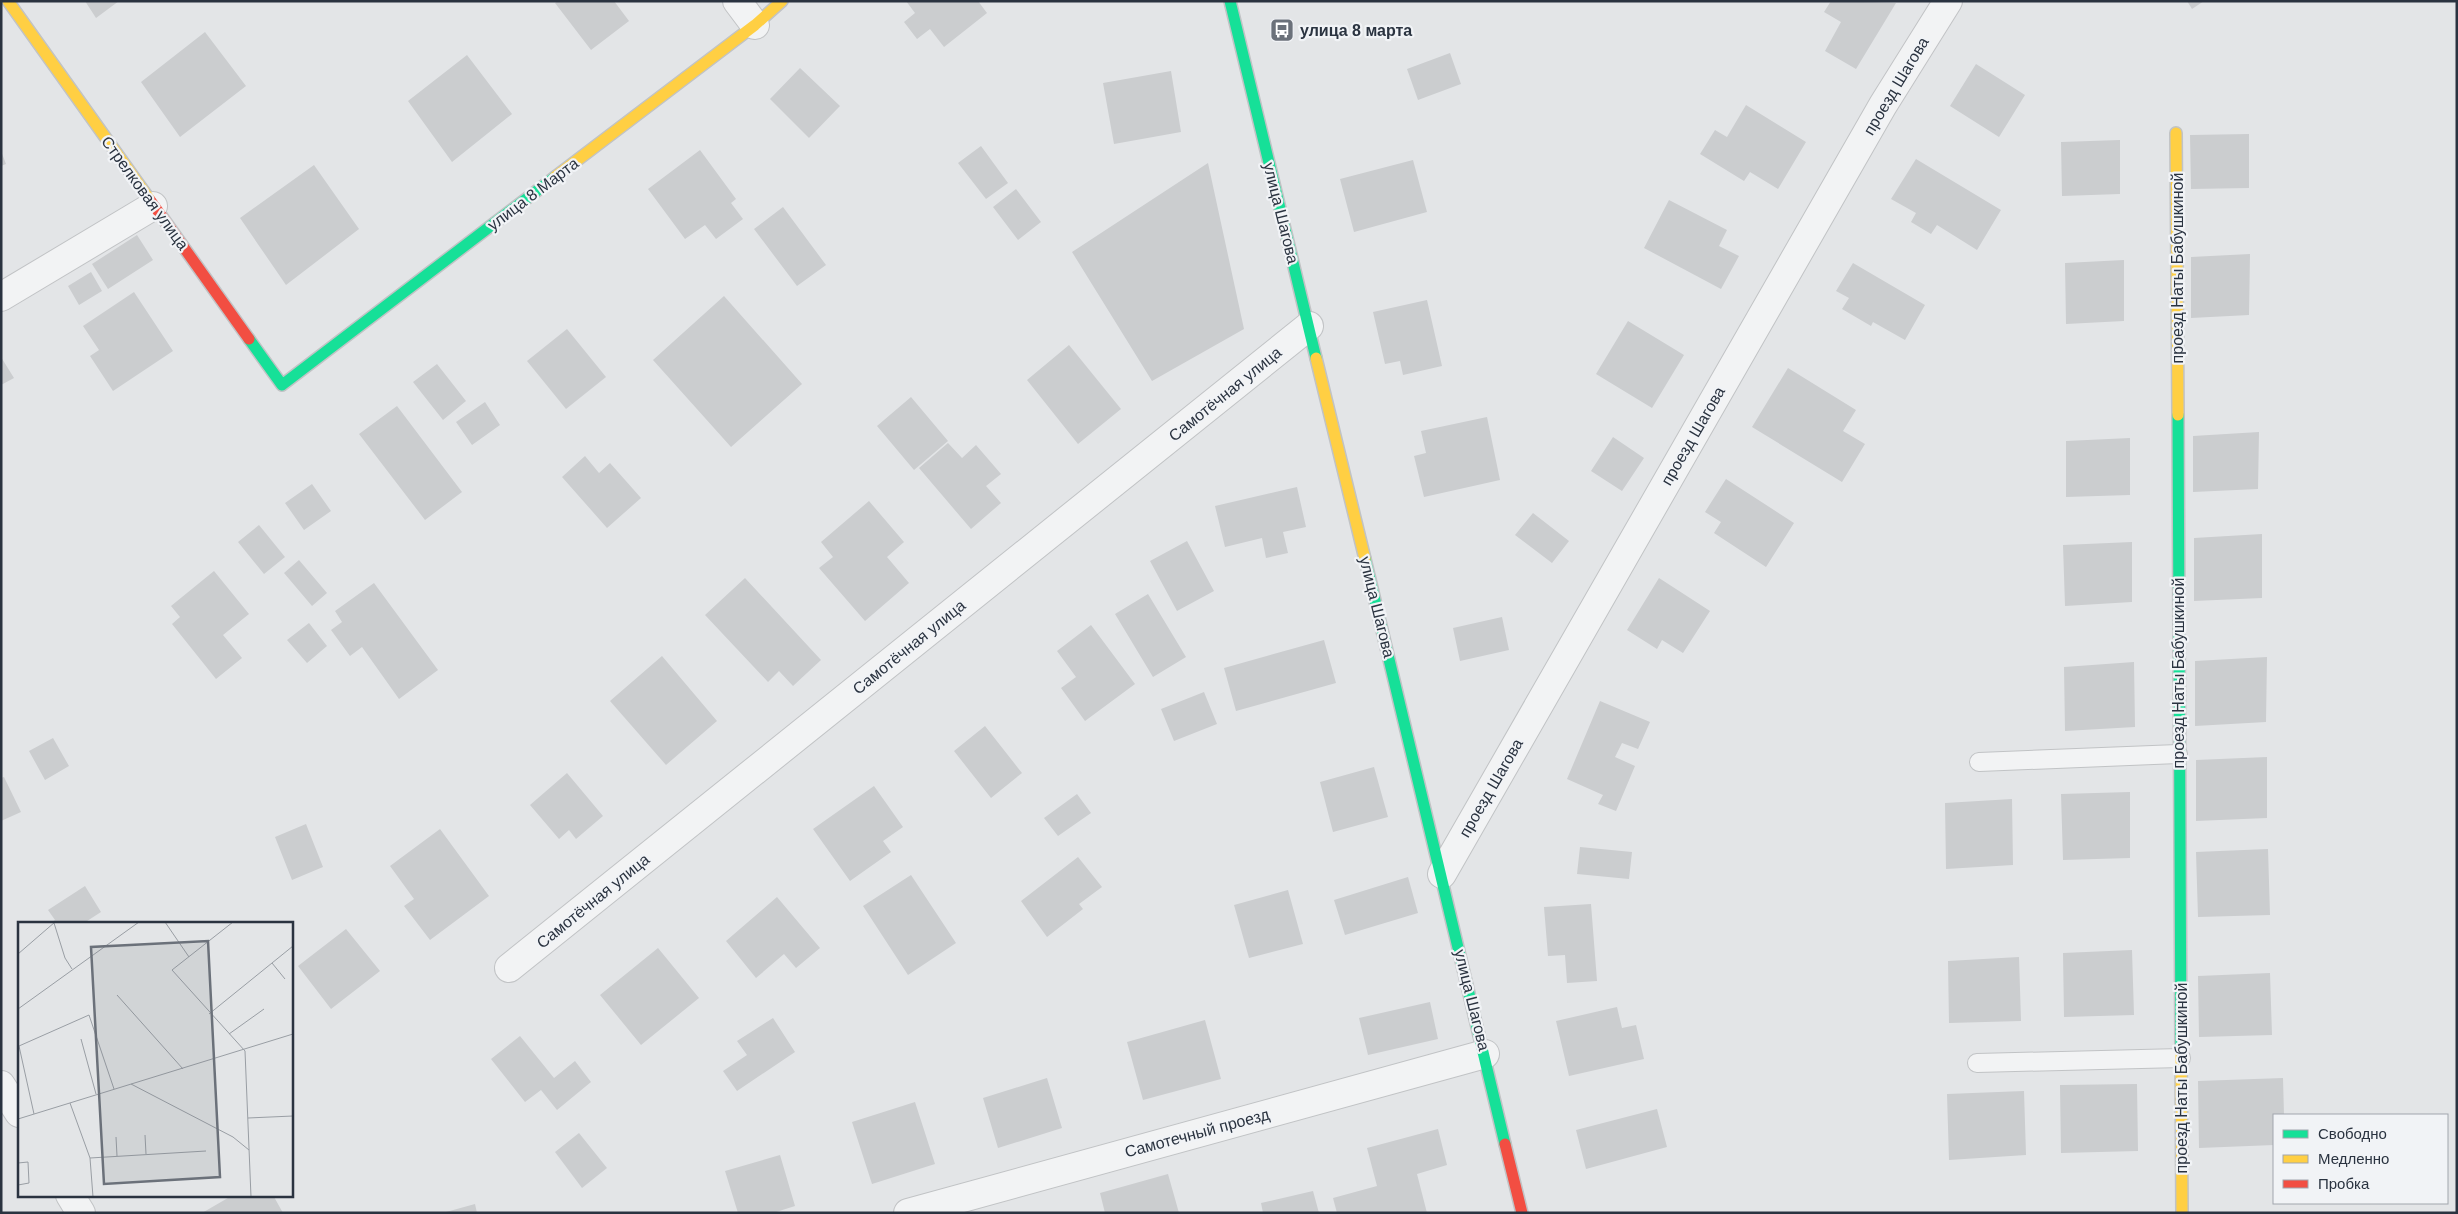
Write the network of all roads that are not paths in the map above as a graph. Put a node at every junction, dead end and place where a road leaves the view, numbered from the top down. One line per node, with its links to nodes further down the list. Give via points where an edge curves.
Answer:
1 (8, 1): 8 (street, Стрелковая улица)
2 (737, 1): 6 (street)
3 (782, 1): 6 (street, улица 8 Марта)
4 (1230, 1): 10 (street, улица Шагова)
5 (1948, 1): 14 (street, проезд Шагова, via 1883,105)
6 (755, 25): 11 (street, улица 8 Марта)
7 (2176, 133): 12 (street, проезд Наты Бабушкиной)
8 (153, 206): 9 (street); 11 (street, Стрелковая улица)
9 (1, 297)
10 (1309, 326): 14 (street, улица Шагова); 15 (street, Самотёчная улица)
11 (282, 385)
12 (2178, 754): 13 (lane); 17 (street, проезд Наты Бабушкиной)
13 (1979, 762)
14 (1442, 874): 16 (street, улица Шагова)
15 (509, 968)
16 (1485, 1054): 23 (street, Самотечный проезд); 24 (street, улица Шагова)
17 (2180, 1058): 18 (lane); 25 (street, проезд Наты Бабушкиной)
18 (1977, 1063)
19 (1, 1085): 20 (street)
20 (18, 1111)
21 (71, 1196): 22 (street)
22 (81, 1213)
23 (908, 1213)
24 (1522, 1213)
25 (2182, 1213)

